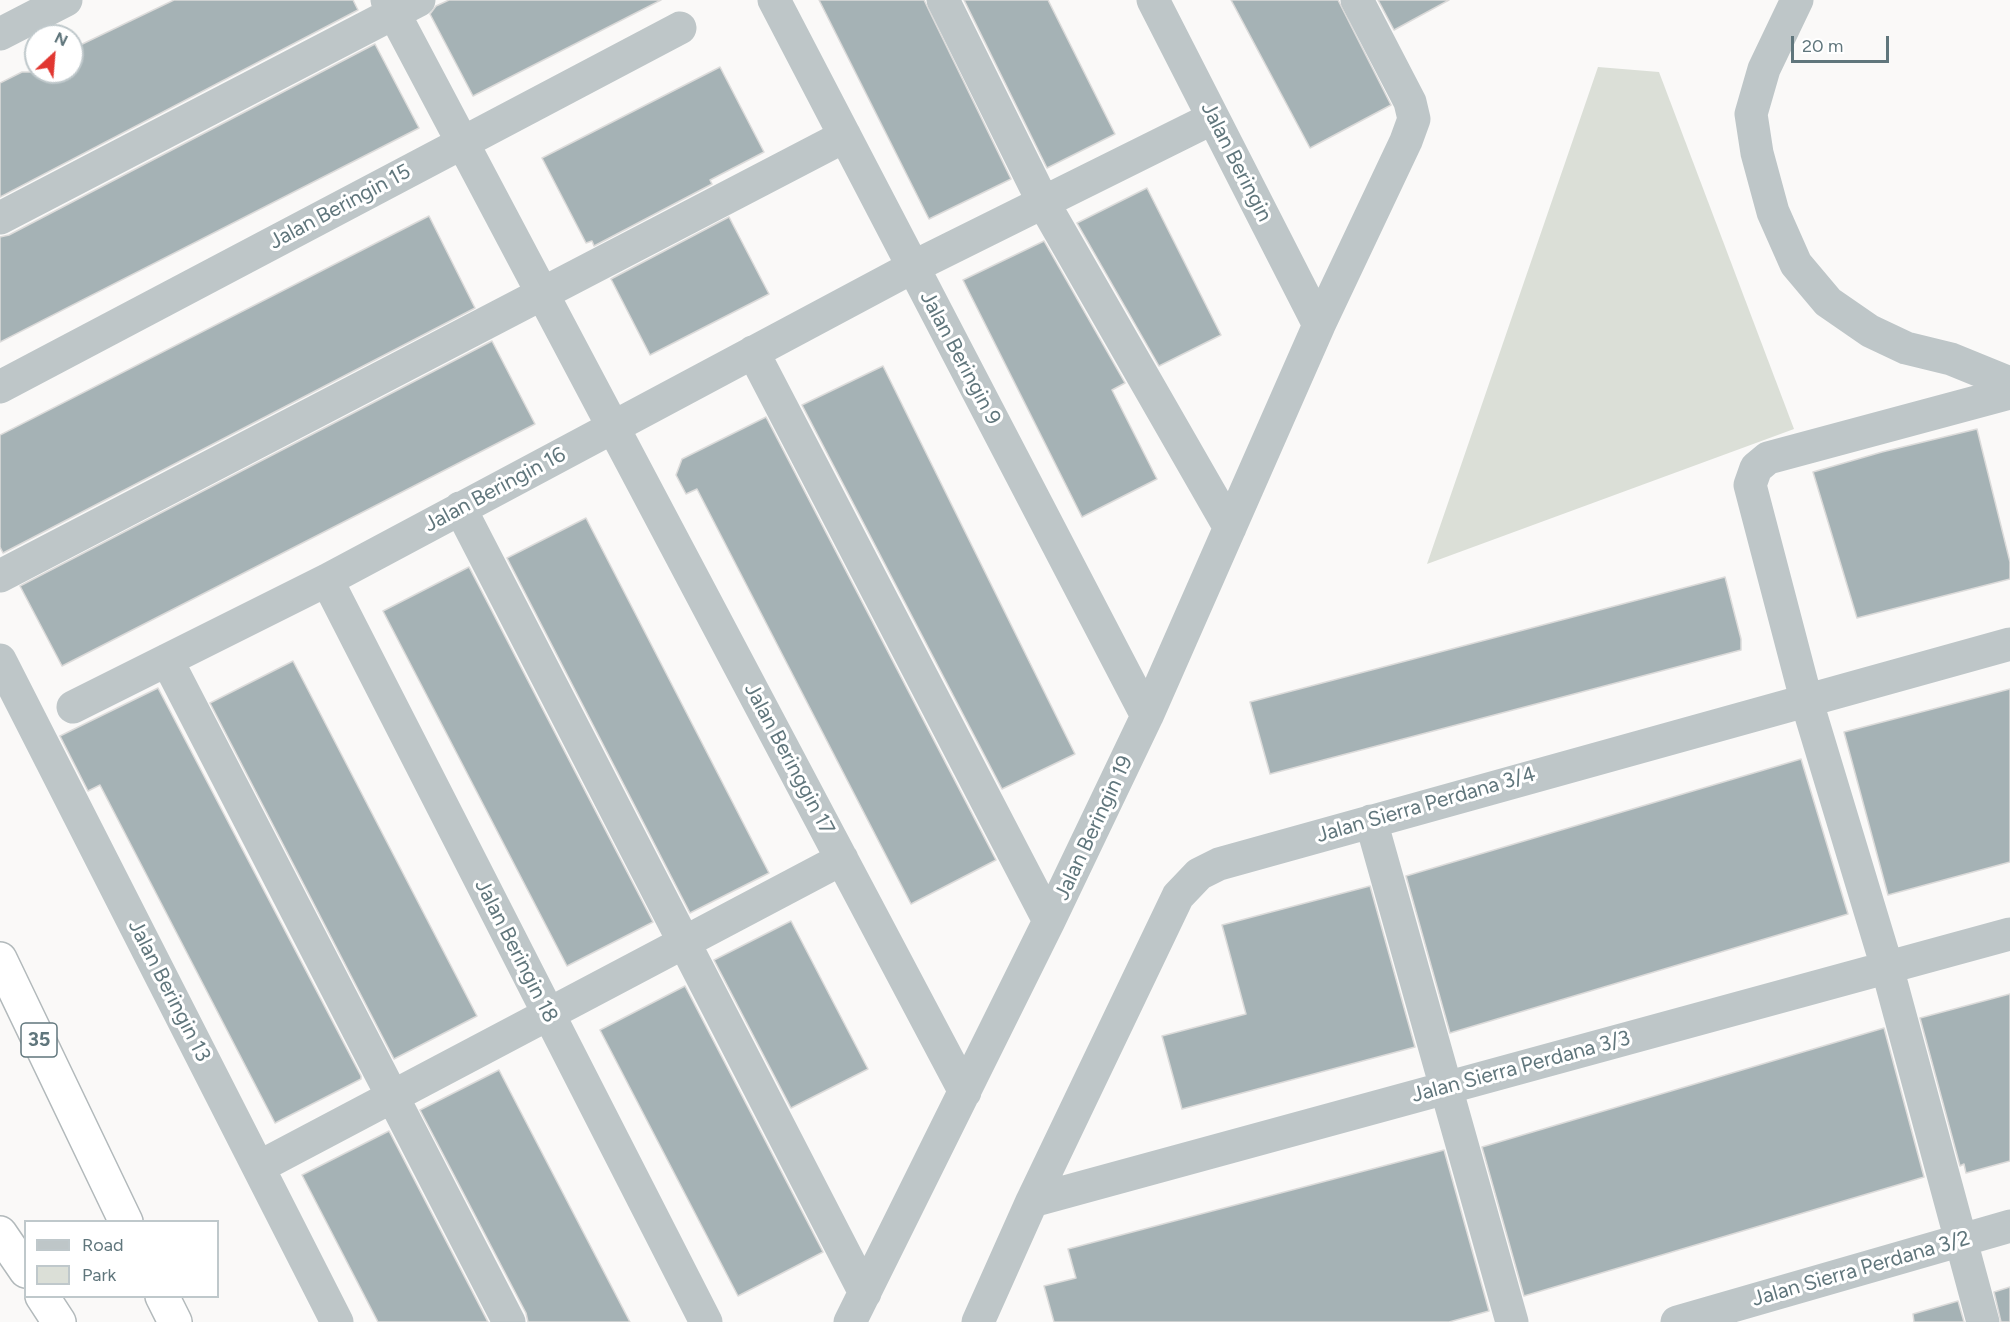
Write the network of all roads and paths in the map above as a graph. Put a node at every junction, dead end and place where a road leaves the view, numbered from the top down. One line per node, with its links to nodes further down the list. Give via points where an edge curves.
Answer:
1 (66, 0): 8 (street)
2 (774, 0): 12 (street, Jalan Beringin 9)
3 (943, 0): 14 (street)
4 (1153, 0): 11 (street, Jalan Beringin)
5 (1357, 0): 18 (street, Jalan Beringin 19, via 1410,102 1414,119)
6 (1797, 0): 20 (street, via 1764,69 1751,114 1773,212 1796,264 1828,302 1870,332)
7 (400, 4): 13 (street, Jalan Beringgin 17); 15 (street)
8 (28, 9): 10 (street)
9 (680, 28): 13 (street, Jalan Beringin 15)
10 (0, 34)
11 (1213, 118): 14 (street, Jalan Beringin 16); 18 (street, Jalan Beringin)
12 (845, 136): 16 (street, Jalan Beringin 9); 17 (street)
13 (463, 142): 17 (street, Jalan Beringgin 17); 21 (street, Jalan Beringin 15)
14 (1043, 202): 16 (street, Jalan Beringin 16); 25 (street)
15 (0, 218)
16 (913, 267): 19 (street, Jalan Beringin 16); 33 (street, Jalan Beringin 9)
17 (544, 293): 23 (street, Jalan Beringgin 17); 26 (street)
18 (1319, 325): 25 (street, Jalan Beringin 19)
19 (753, 352): 23 (street, Jalan Beringin 16); 36 (street)
20 (2010, 383)
21 (0, 387)
22 (2010, 393): 31 (street, via 1768,458 1756,468 1750,485)
23 (614, 426): 24 (street, Jalan Beringin 16); 35 (street, Jalan Beringgin 17)
24 (460, 508): 27 (street, Jalan Beringin 16); 38 (street)
25 (1230, 528): 33 (street, Jalan Beringin 19)
26 (0, 576)
27 (327, 580): 30 (street, Jalan Beringin 16); 41 (street, Jalan Beringin 18)
28 (2010, 644): 31 (street, Jalan Sierra Perdana 3/4)
29 (0, 660): 45 (street, Jalan Beringin 13)
30 (167, 660): 32 (street, Jalan Beringin 16); 44 (street)
31 (1806, 699): 34 (street, Jalan Sierra Perdana 3/4); 40 (street)
32 (74, 707)
33 (1147, 716): 36 (street, Jalan Beringin 19)
34 (1371, 821): 42 (street); 46 (street, Jalan Sierra Perdana 3/4, via 1219,864 1199,874 1178,896)
35 (842, 859): 38 (street); 43 (street, Jalan Beringgin 17)
36 (1049, 921): 43 (street, Jalan Beringin 19)
37 (2010, 934): 40 (street, Jalan Sierra Perdana 3/3)
38 (684, 942): 41 (street); 52 (street)
39 (0, 958): 47 (highway, 35)
40 (1887, 967): 42 (street, Jalan Sierra Perdana 3/3); 50 (street)
41 (549, 1014): 44 (street); 59 (street, Jalan Beringin 18)
42 (1446, 1088): 46 (street, Jalan Sierra Perdana 3/3); 62 (street)
43 (965, 1092): 52 (street, Jalan Beringin 19)
44 (393, 1096): 45 (street); 58 (street)
45 (259, 1167): 57 (street, Jalan Beringin 13)
46 (1032, 1201): 61 (street, Jalan Sierra Perdana 3/4)
47 (126, 1220)
48 (2010, 1226): 50 (street, Jalan Sierra Perdana 3/2)
49 (0, 1233): 51 (highway)
50 (1960, 1241): 63 (street, Jalan Sierra Perdana 3/2); 64 (street)
51 (24, 1268)
52 (865, 1293): 60 (street, Jalan Beringin 19)
53 (43, 1298): 55 (highway)
54 (163, 1298): 56 (highway)
55 (59, 1322)
56 (175, 1322)
57 (338, 1322)
58 (509, 1322)
59 (706, 1322)
60 (850, 1322)
61 (978, 1322)
62 (1512, 1322)
63 (1677, 1322)
64 (1983, 1322)

